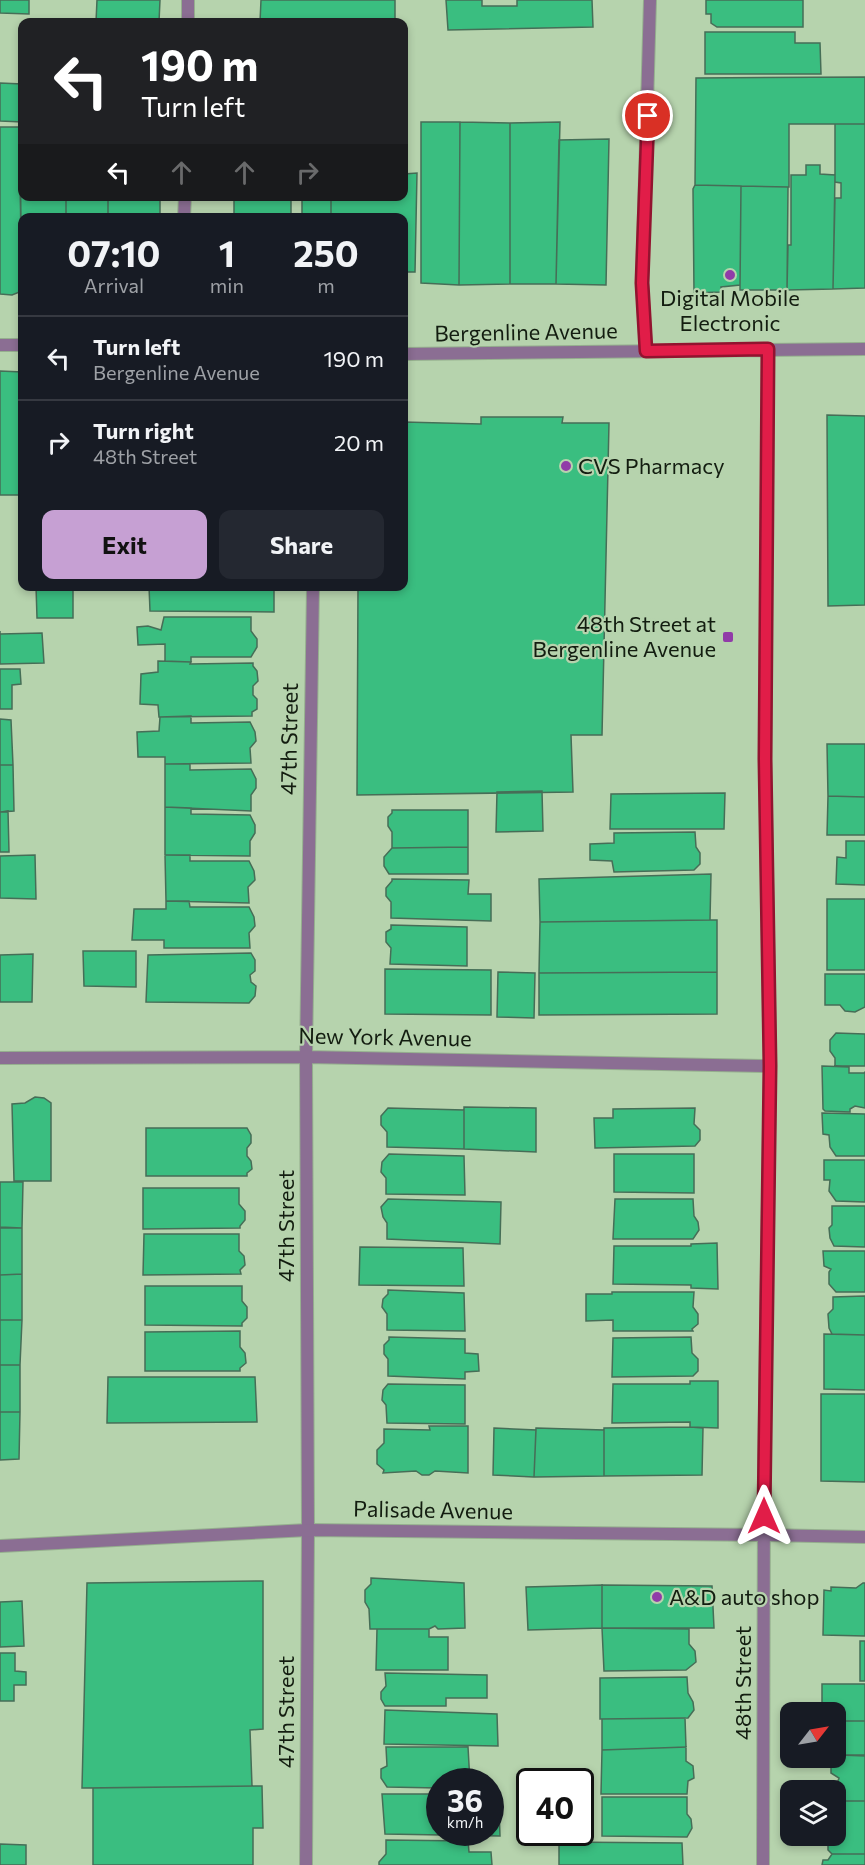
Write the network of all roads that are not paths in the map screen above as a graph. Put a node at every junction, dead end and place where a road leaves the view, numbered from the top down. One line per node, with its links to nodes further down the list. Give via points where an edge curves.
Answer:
1 (188, 0): 3 (street)
2 (650, 0): 8 (street, via 642,283)
3 (188, 18)
4 (0, 345): 5 (street)
5 (18, 345)
6 (768, 349): 7 (street, Bergenline Avenue); 8 (street, Bergenline Avenue); 13 (street, 48th Street, via 765,759)
7 (865, 349)
8 (646, 351): 9 (street, Bergenline Avenue)
9 (408, 354)
10 (313, 591): 11 (street, 47th Street)
11 (306, 1057): 12 (street, New York Avenue); 13 (street, New York Avenue); 14 (street, 47th Street)
12 (0, 1058)
13 (770, 1066): 15 (street, 48th Street)
14 (308, 1530): 15 (street, Palisade Avenue); 17 (street, Palisade Avenue); 18 (street, 47th Street)
15 (765, 1535): 16 (street, Palisade Avenue); 19 (street, 48th Street)
16 (865, 1537)
17 (0, 1546)
18 (306, 1865)
19 (763, 1865)

